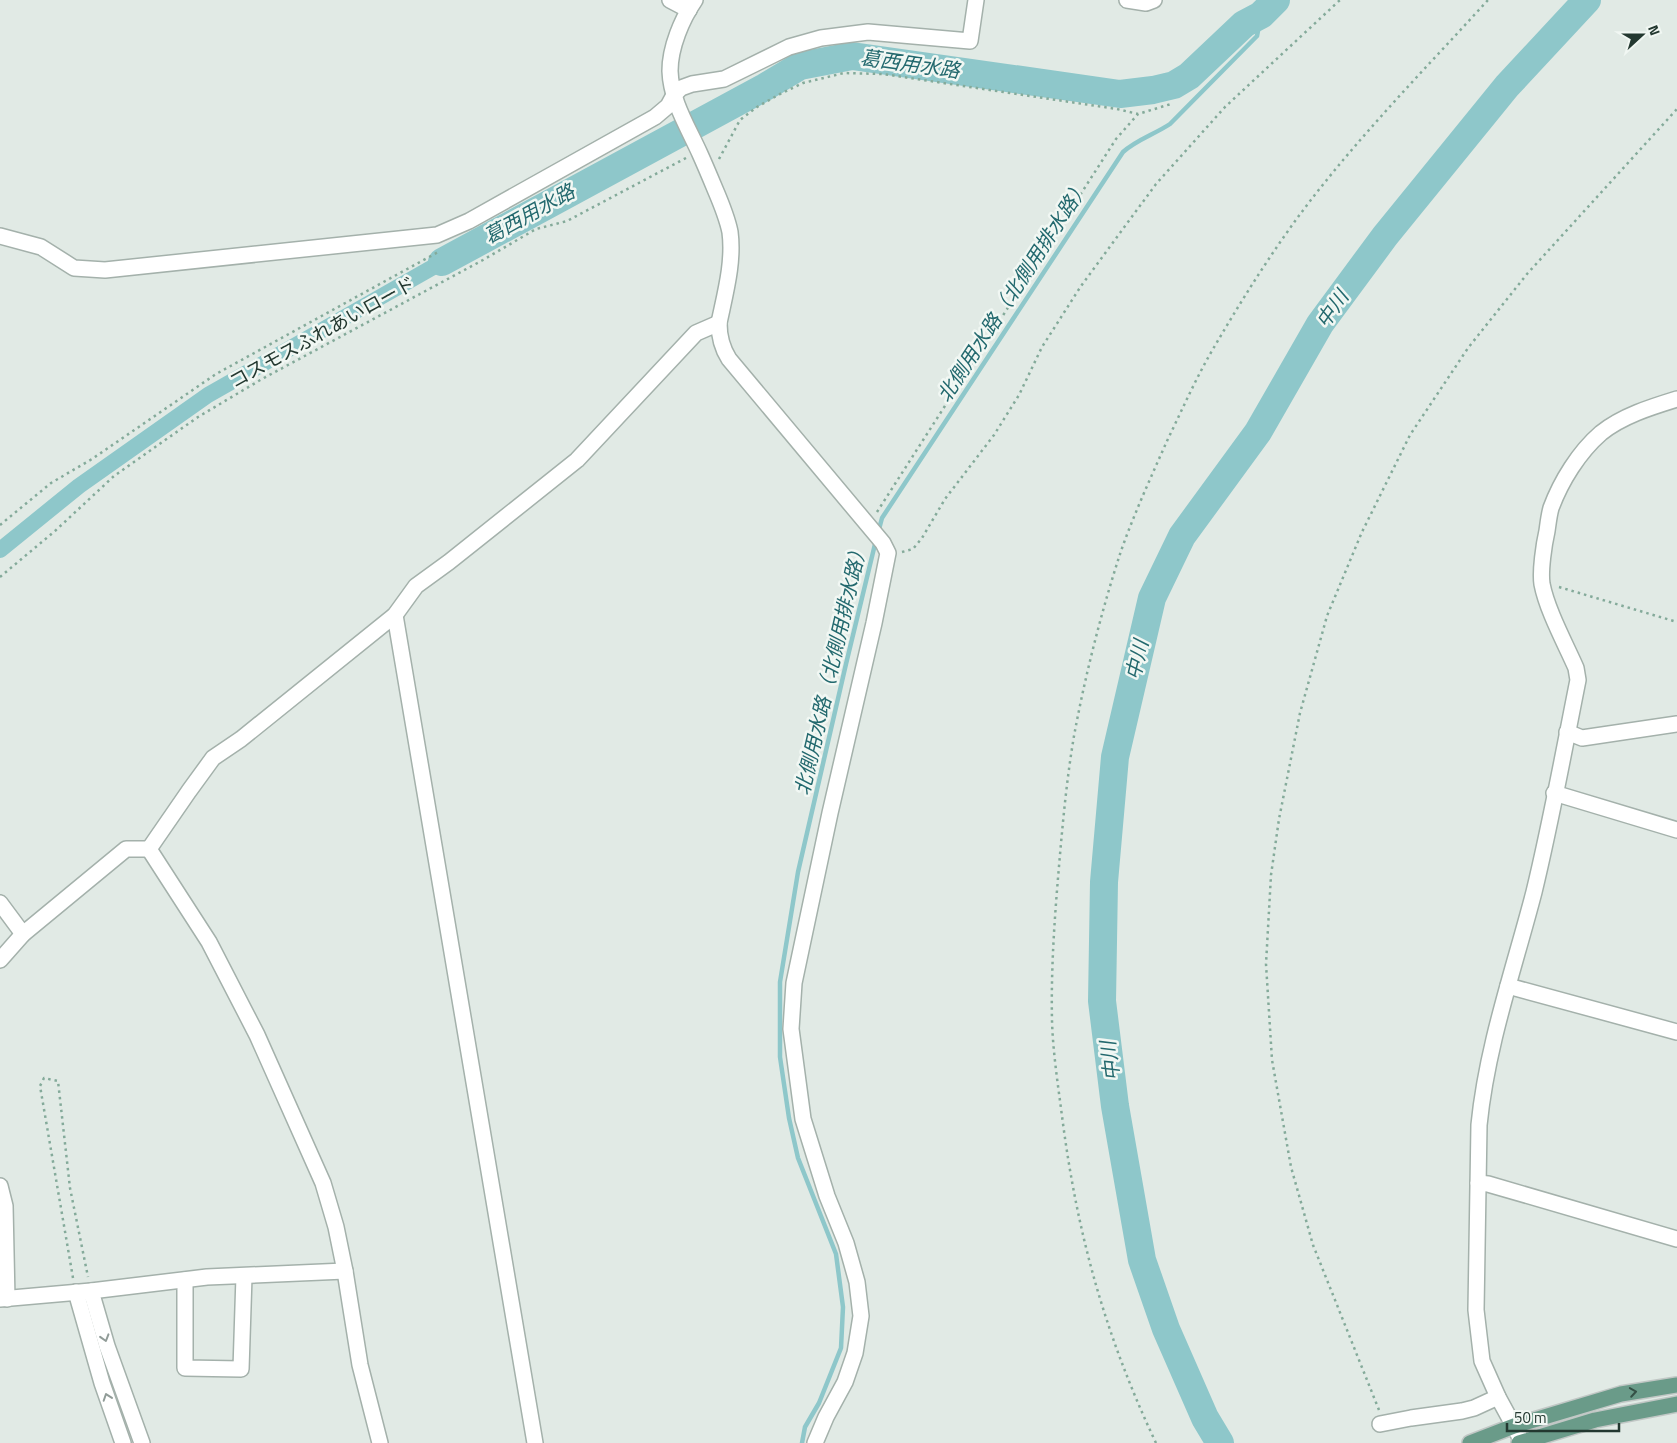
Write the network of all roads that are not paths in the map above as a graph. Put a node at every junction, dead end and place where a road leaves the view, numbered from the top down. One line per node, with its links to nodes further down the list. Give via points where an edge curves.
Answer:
1 (670, 0): 5 (street)
2 (976, 0): 6 (street, via 970,41 868,32 821,38 789,47 724,79 681,88)
3 (1127, 0): 4 (street)
4 (1149, 1)
5 (692, 5): 6 (street, via 675,43 670,69)
6 (674, 95): 7 (street, via 668,106 655,117 469,221 437,235 105,270 74,268 41,247); 8 (street, via 692,151 706,169 727,218 730,261)
7 (0, 236)
8 (719, 323): 10 (street, via 696,333 577,460 416,586); 38 (street, via 721,341 729,359 886,548 874,623 794,983 791,1029 803,1118 827,1196 846,1243 855,1274 861,1316 845,1382)
9 (1677, 398): 12 (street, via 1622,420 1602,433 1567,474 1551,509 1542,582 1546,599 1576,668 1578,680)
10 (395, 615): 15 (street, via 214,758); 37 (street)
11 (1677, 724): 12 (street, via 1582,738)
12 (1568, 732): 13 (street)
13 (1554, 793): 14 (street); 19 (street, via 1534,891)
14 (1677, 830)
15 (149, 849): 17 (street, via 126,849); 24 (street, via 210,942 257,1035 323,1183)
16 (0, 903): 17 (street)
17 (23, 934): 18 (street)
18 (0, 960)
19 (1508, 986): 20 (street); 21 (street, via 1482,1097)
20 (1677, 1032)
21 (1478, 1183): 23 (street); 30 (street, via 1476,1310 1482,1361)
22 (0, 1186): 28 (street, via 4,1206)
23 (1677, 1239)
24 (345, 1271): 25 (street); 36 (street, via 360,1365)
25 (244, 1276): 26 (street); 26 (street, via 241,1368 185,1368)
26 (185, 1280): 27 (street)
27 (83, 1292): 28 (street); 34 (street, one-way to 27, via 102,1383); 35 (street, one-way to 35, via 108,1346)
28 (3, 1299)
29 (1677, 1385): 33 (main road, one-way to 29, via 1621,1394)
30 (1498, 1397): 32 (street, via 1462,1411); 33 (street)
31 (1677, 1404): 40 (main road, via 1595,1420)
32 (1382, 1424)
33 (1514, 1426): 39 (main road); 40 (street)
34 (123, 1443)
35 (142, 1443)
36 (380, 1443)
37 (535, 1443)
38 (815, 1443)
39 (1470, 1443)
40 (1522, 1443)

